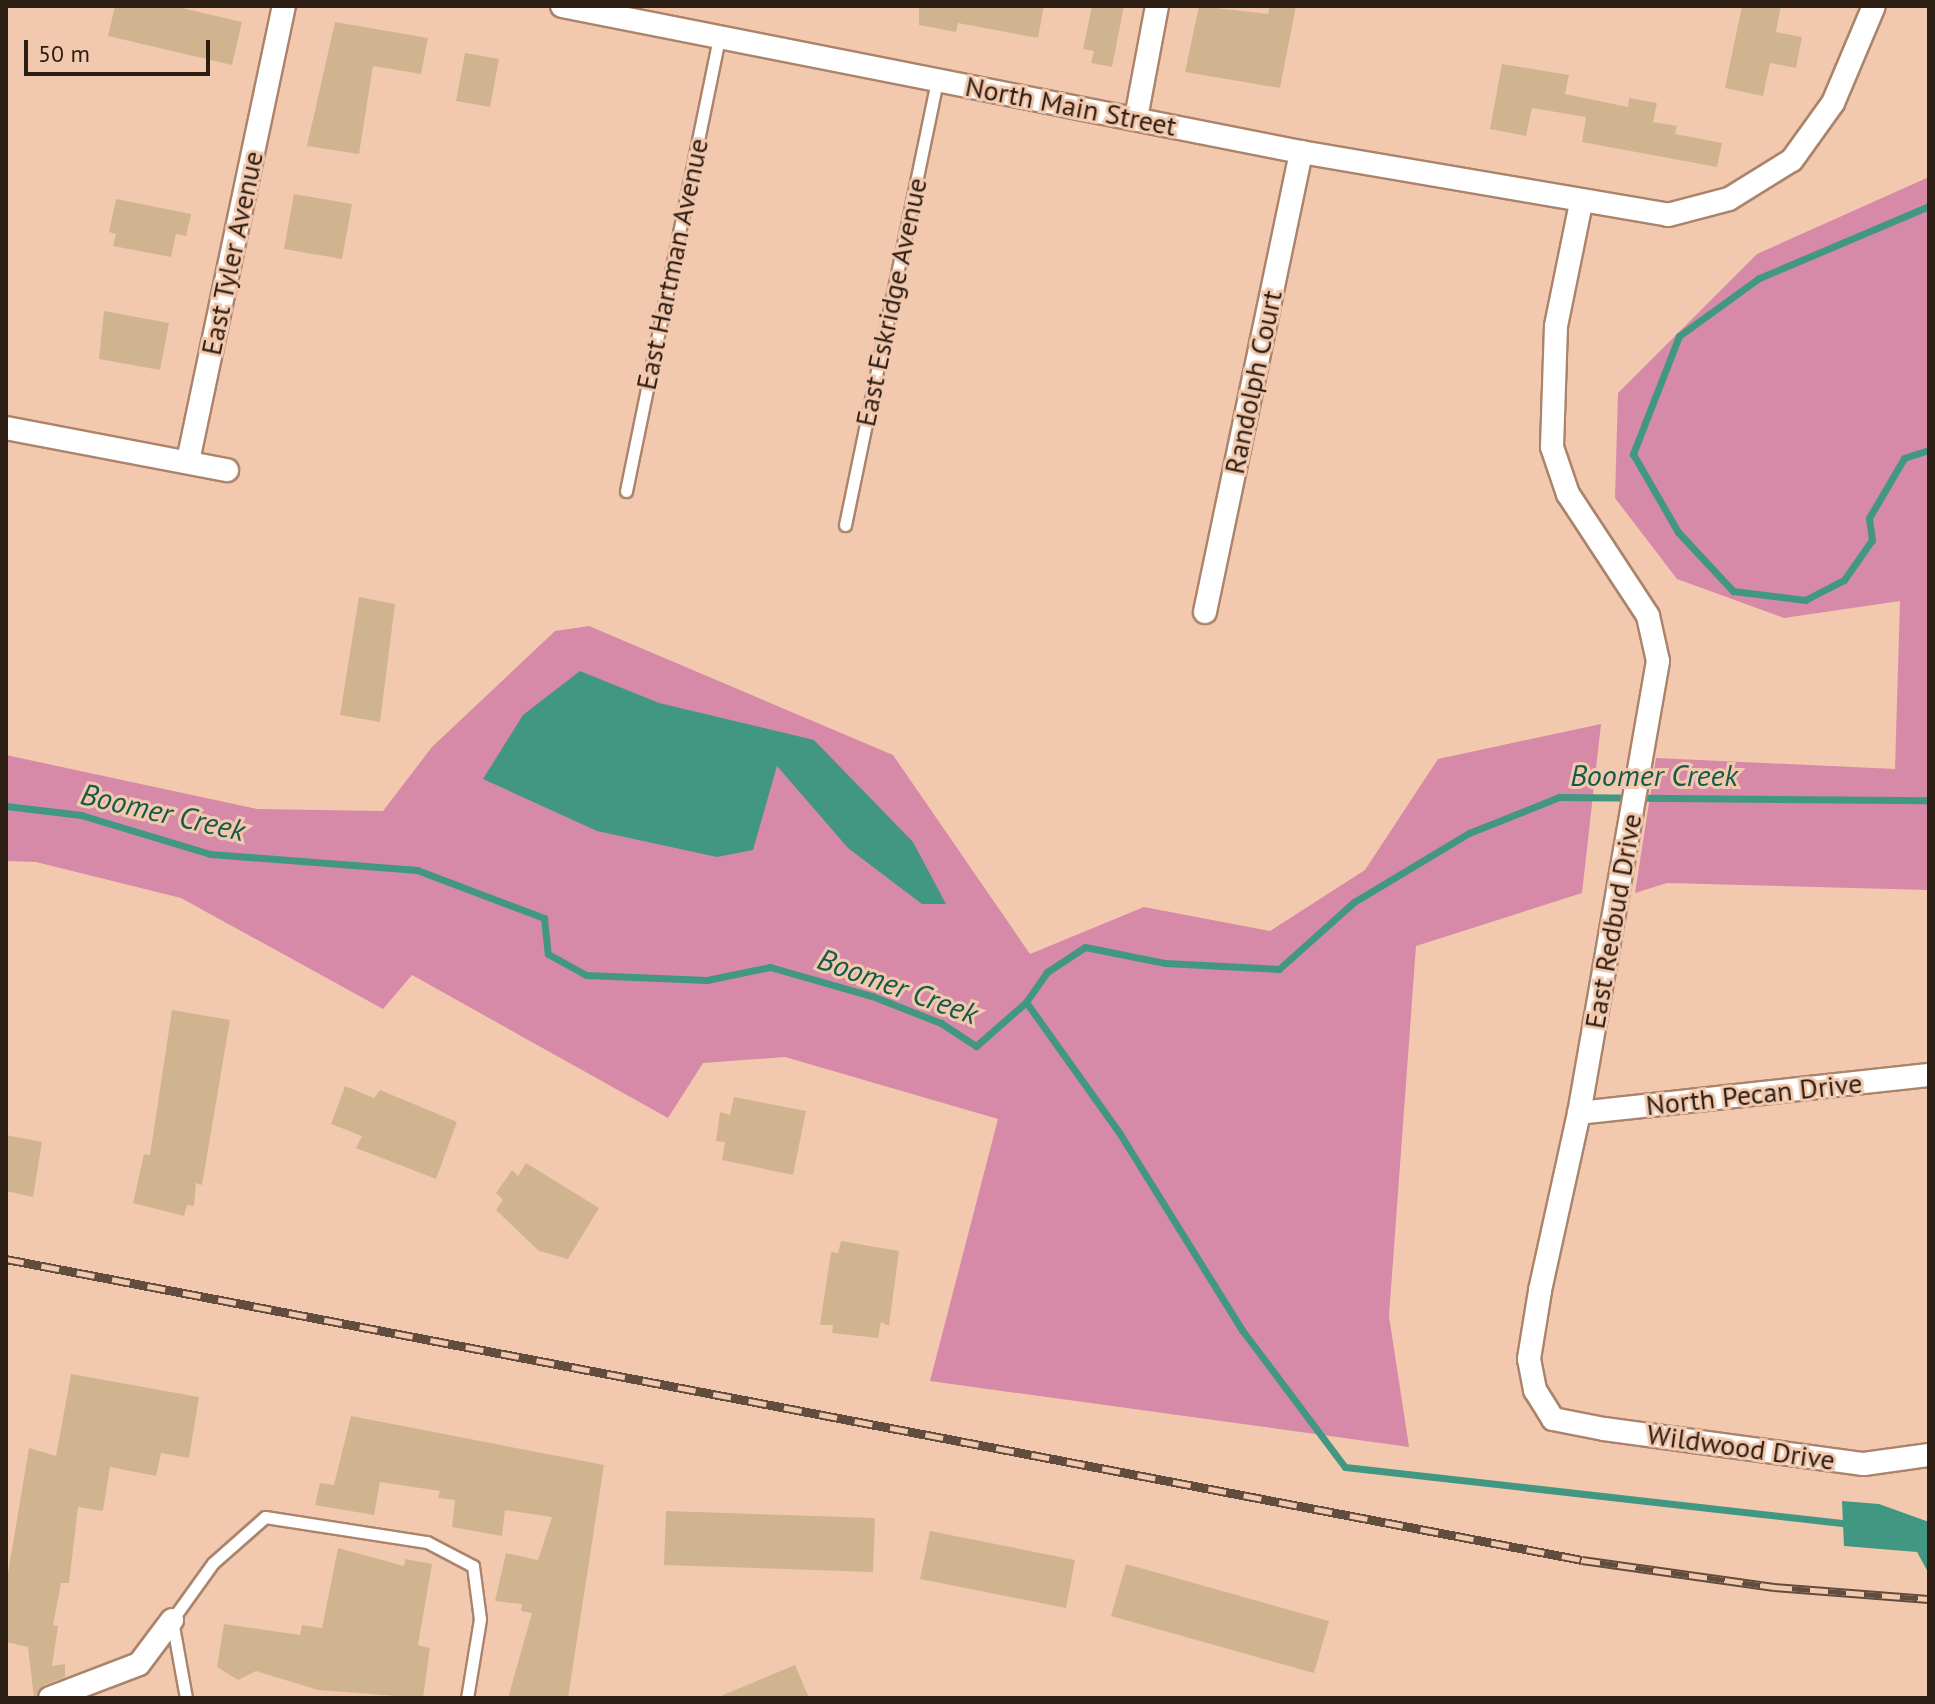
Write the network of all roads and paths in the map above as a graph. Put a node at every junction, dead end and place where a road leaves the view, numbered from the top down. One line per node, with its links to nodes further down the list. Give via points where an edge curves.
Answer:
1 (284, 6): 12 (street, East Tyler Avenue)
2 (562, 6): 5 (street, North Main Street)
3 (1157, 6): 8 (street)
4 (1874, 6): 10 (street, North Main Street, via 1833,103 1792,160 1729,199 1668,215)
5 (634, 12): 6 (street, North Main Street)
6 (719, 36): 7 (street, North Main Street); 14 (lane, East Hartman Avenue)
7 (937, 80): 8 (street, North Main Street); 15 (lane, East Eskridge Avenue)
8 (1136, 118): 9 (street, North Main Street)
9 (1301, 152): 10 (street, North Main Street); 16 (street, Randolph Court)
10 (1581, 203): 18 (street, East Redbud Drive, via 1556,326 1552,447 1568,494 1648,616 1658,661)
11 (6, 428): 12 (street)
12 (188, 461): 13 (street)
13 (227, 470)
14 (626, 491)
15 (845, 525)
16 (1205, 612)
17 (1929, 1075): 18 (street, North Pecan Drive)
18 (1579, 1113): 19 (street, East Redbud Drive, via 1529,1359 1535,1390)
19 (1553, 1419): 20 (street, Wildwood Drive, via 1864,1464)
20 (1929, 1455)
21 (172, 1620): 22 (street, via 139,1664); 23 (lane); 24 (lane, via 213,1563 265,1517 427,1542 473,1566 480,1619)
22 (50, 1698)
23 (186, 1698)
24 (467, 1698)

